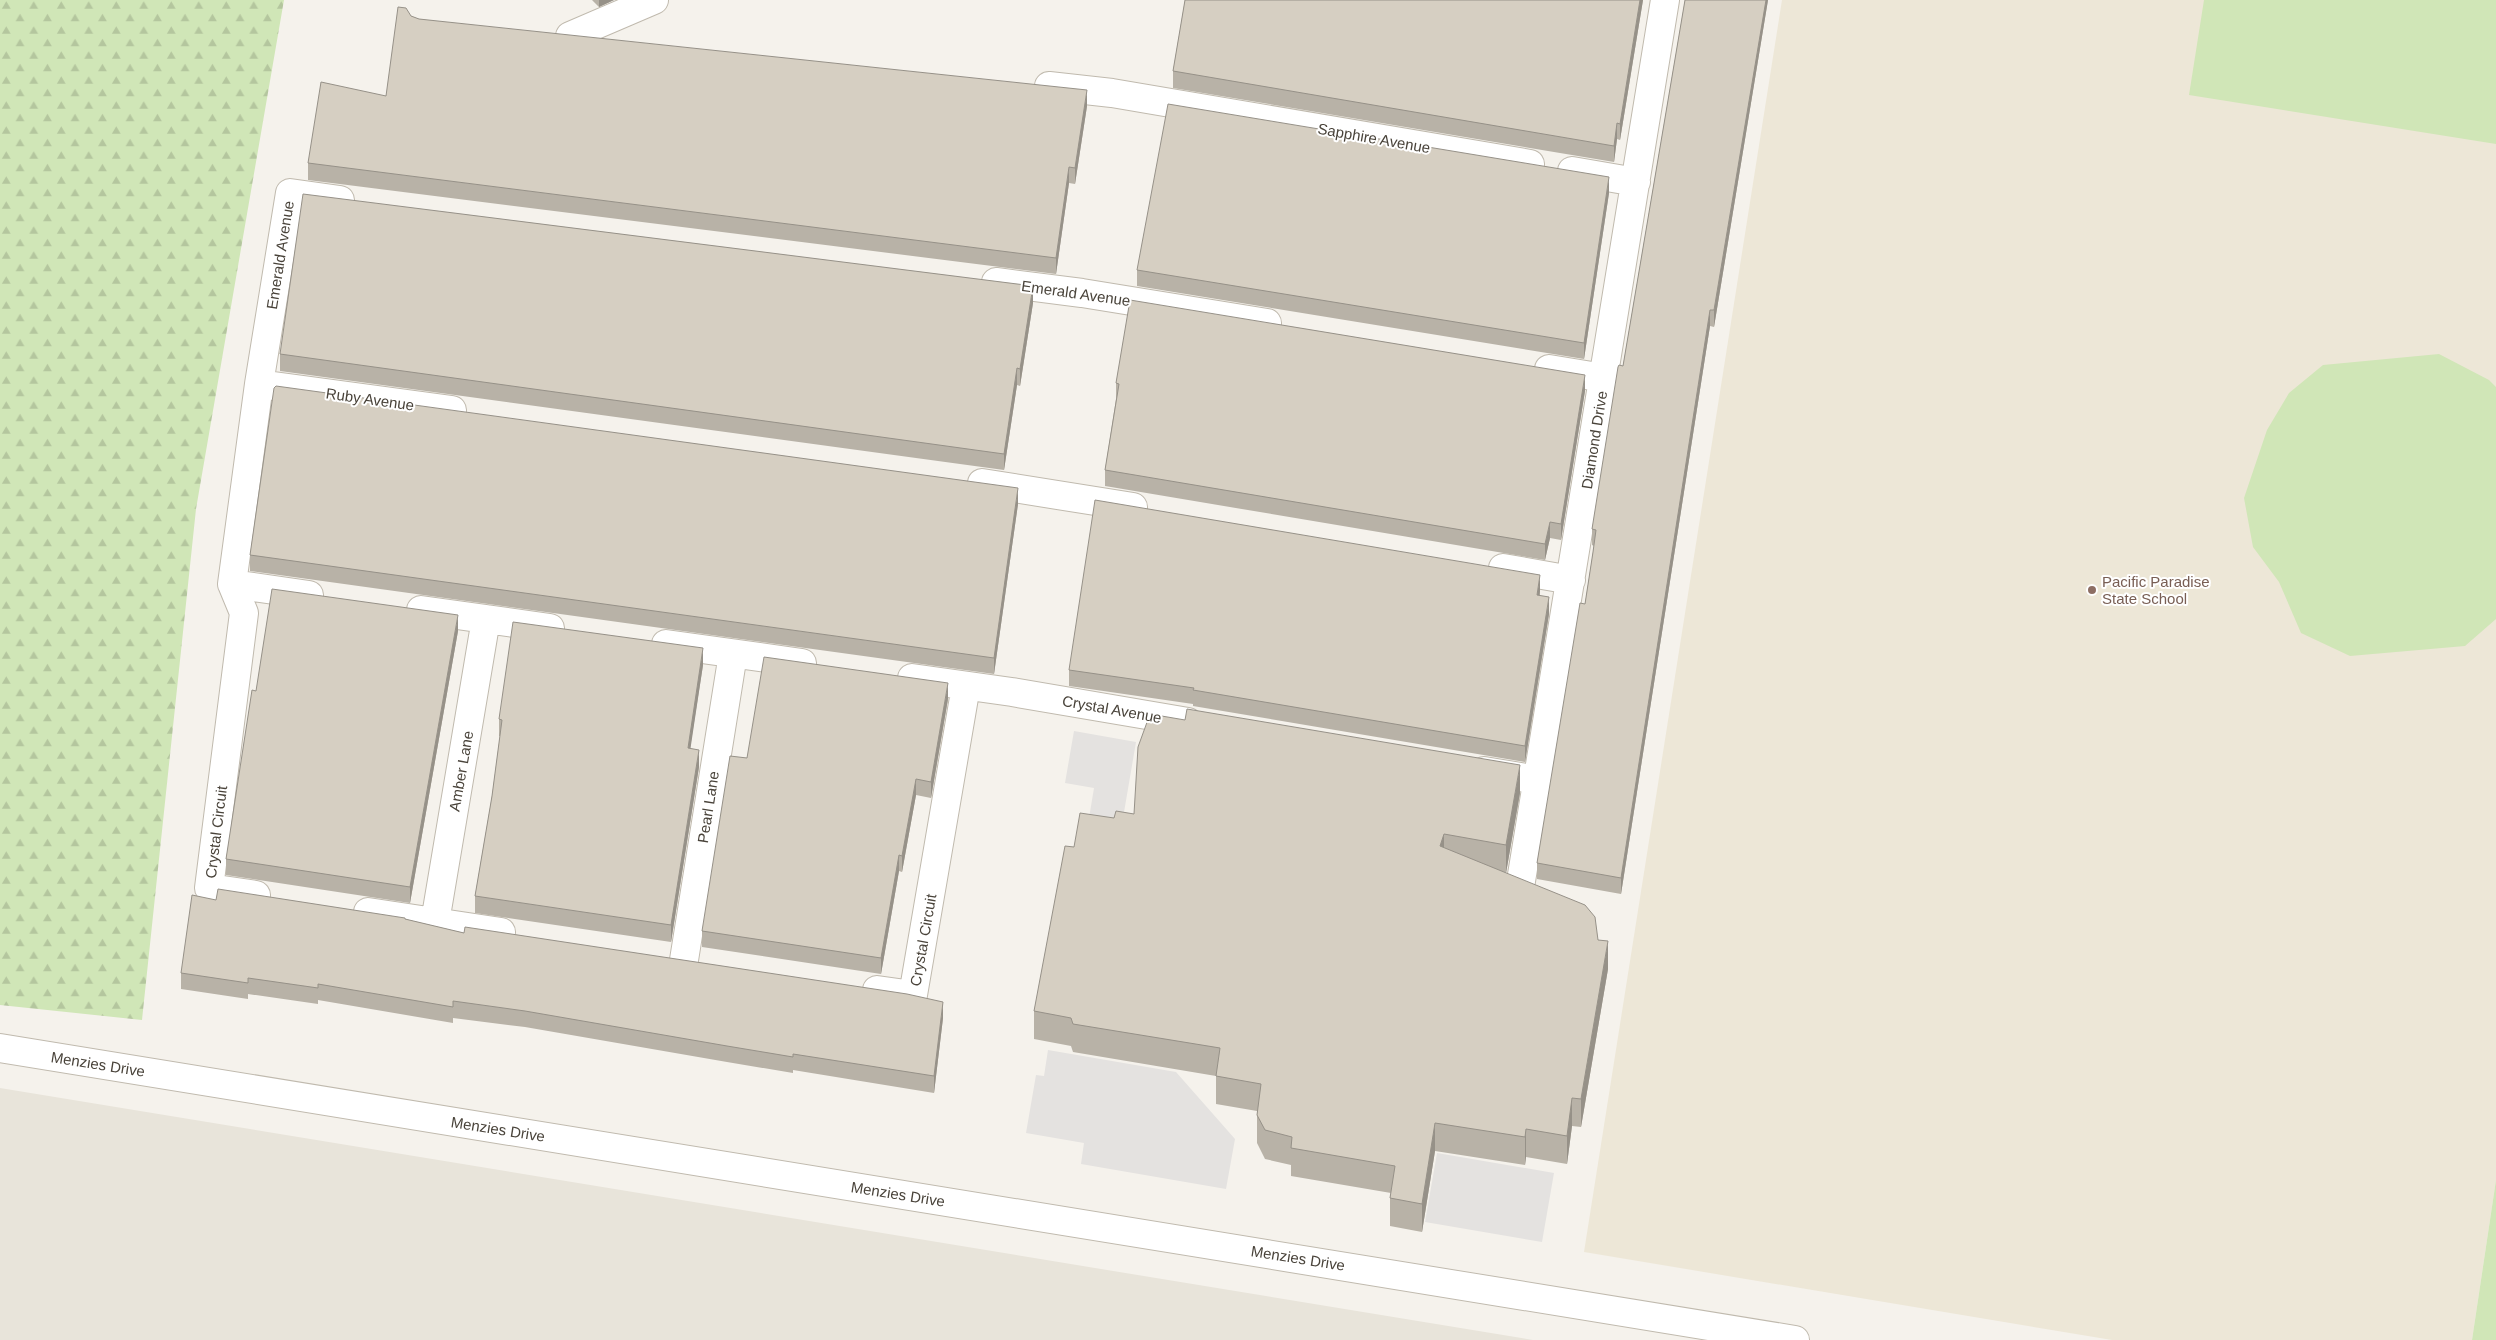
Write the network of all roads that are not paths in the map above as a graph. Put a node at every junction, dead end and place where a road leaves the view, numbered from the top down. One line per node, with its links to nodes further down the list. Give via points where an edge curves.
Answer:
1 (654, 0): 4 (street)
2 (1665, 0): 7 (street, Diamond Drive)
3 (542, 33): 4 (street)
4 (570, 36): 5 (street)
5 (619, 41)
6 (1023, 84): 7 (street, Sapphire Avenue, via 1112,93)
7 (1636, 182): 12 (street, Diamond Drive)
8 (369, 203): 13 (street, Emerald Avenue, via 290,193)
9 (973, 279): 10 (street, Emerald Avenue)
10 (1294, 327)
11 (1525, 365): 12 (street)
12 (1604, 378): 18 (street, Diamond Drive)
13 (259, 384): 14 (street, Ruby Avenue); 19 (street)
14 (476, 413)
15 (959, 480): 16 (street)
16 (1153, 510)
17 (1482, 565): 18 (street)
18 (1571, 580): 31 (street, Diamond Drive)
19 (232, 584): 20 (street); 33 (street, Crystal Circuit, via 244,613 209,888)
20 (330, 598)
21 (398, 607): 22 (street)
22 (486, 619): 23 (street); 35 (street, Amber Lane)
23 (575, 632)
24 (644, 641): 25 (street)
25 (733, 654): 26 (street); 38 (street, Pearl Lane)
26 (830, 667)
27 (888, 675): 28 (street)
28 (966, 686): 29 (street, Crystal Avenue); 40 (street, Crystal Circuit, via 913,996)
29 (1217, 727)
30 (1460, 768): 31 (street)
31 (1538, 780): 32 (street, Diamond Drive)
32 (1521, 880)
33 (278, 898)
34 (346, 909): 35 (street)
35 (435, 922): 36 (street)
36 (521, 935)
37 (655, 956): 38 (street)
38 (684, 960): 39 (street)
39 (713, 965)
40 (856, 987)
41 (0, 1048): 42 (street, Menzies Drive)
42 (1795, 1340)

